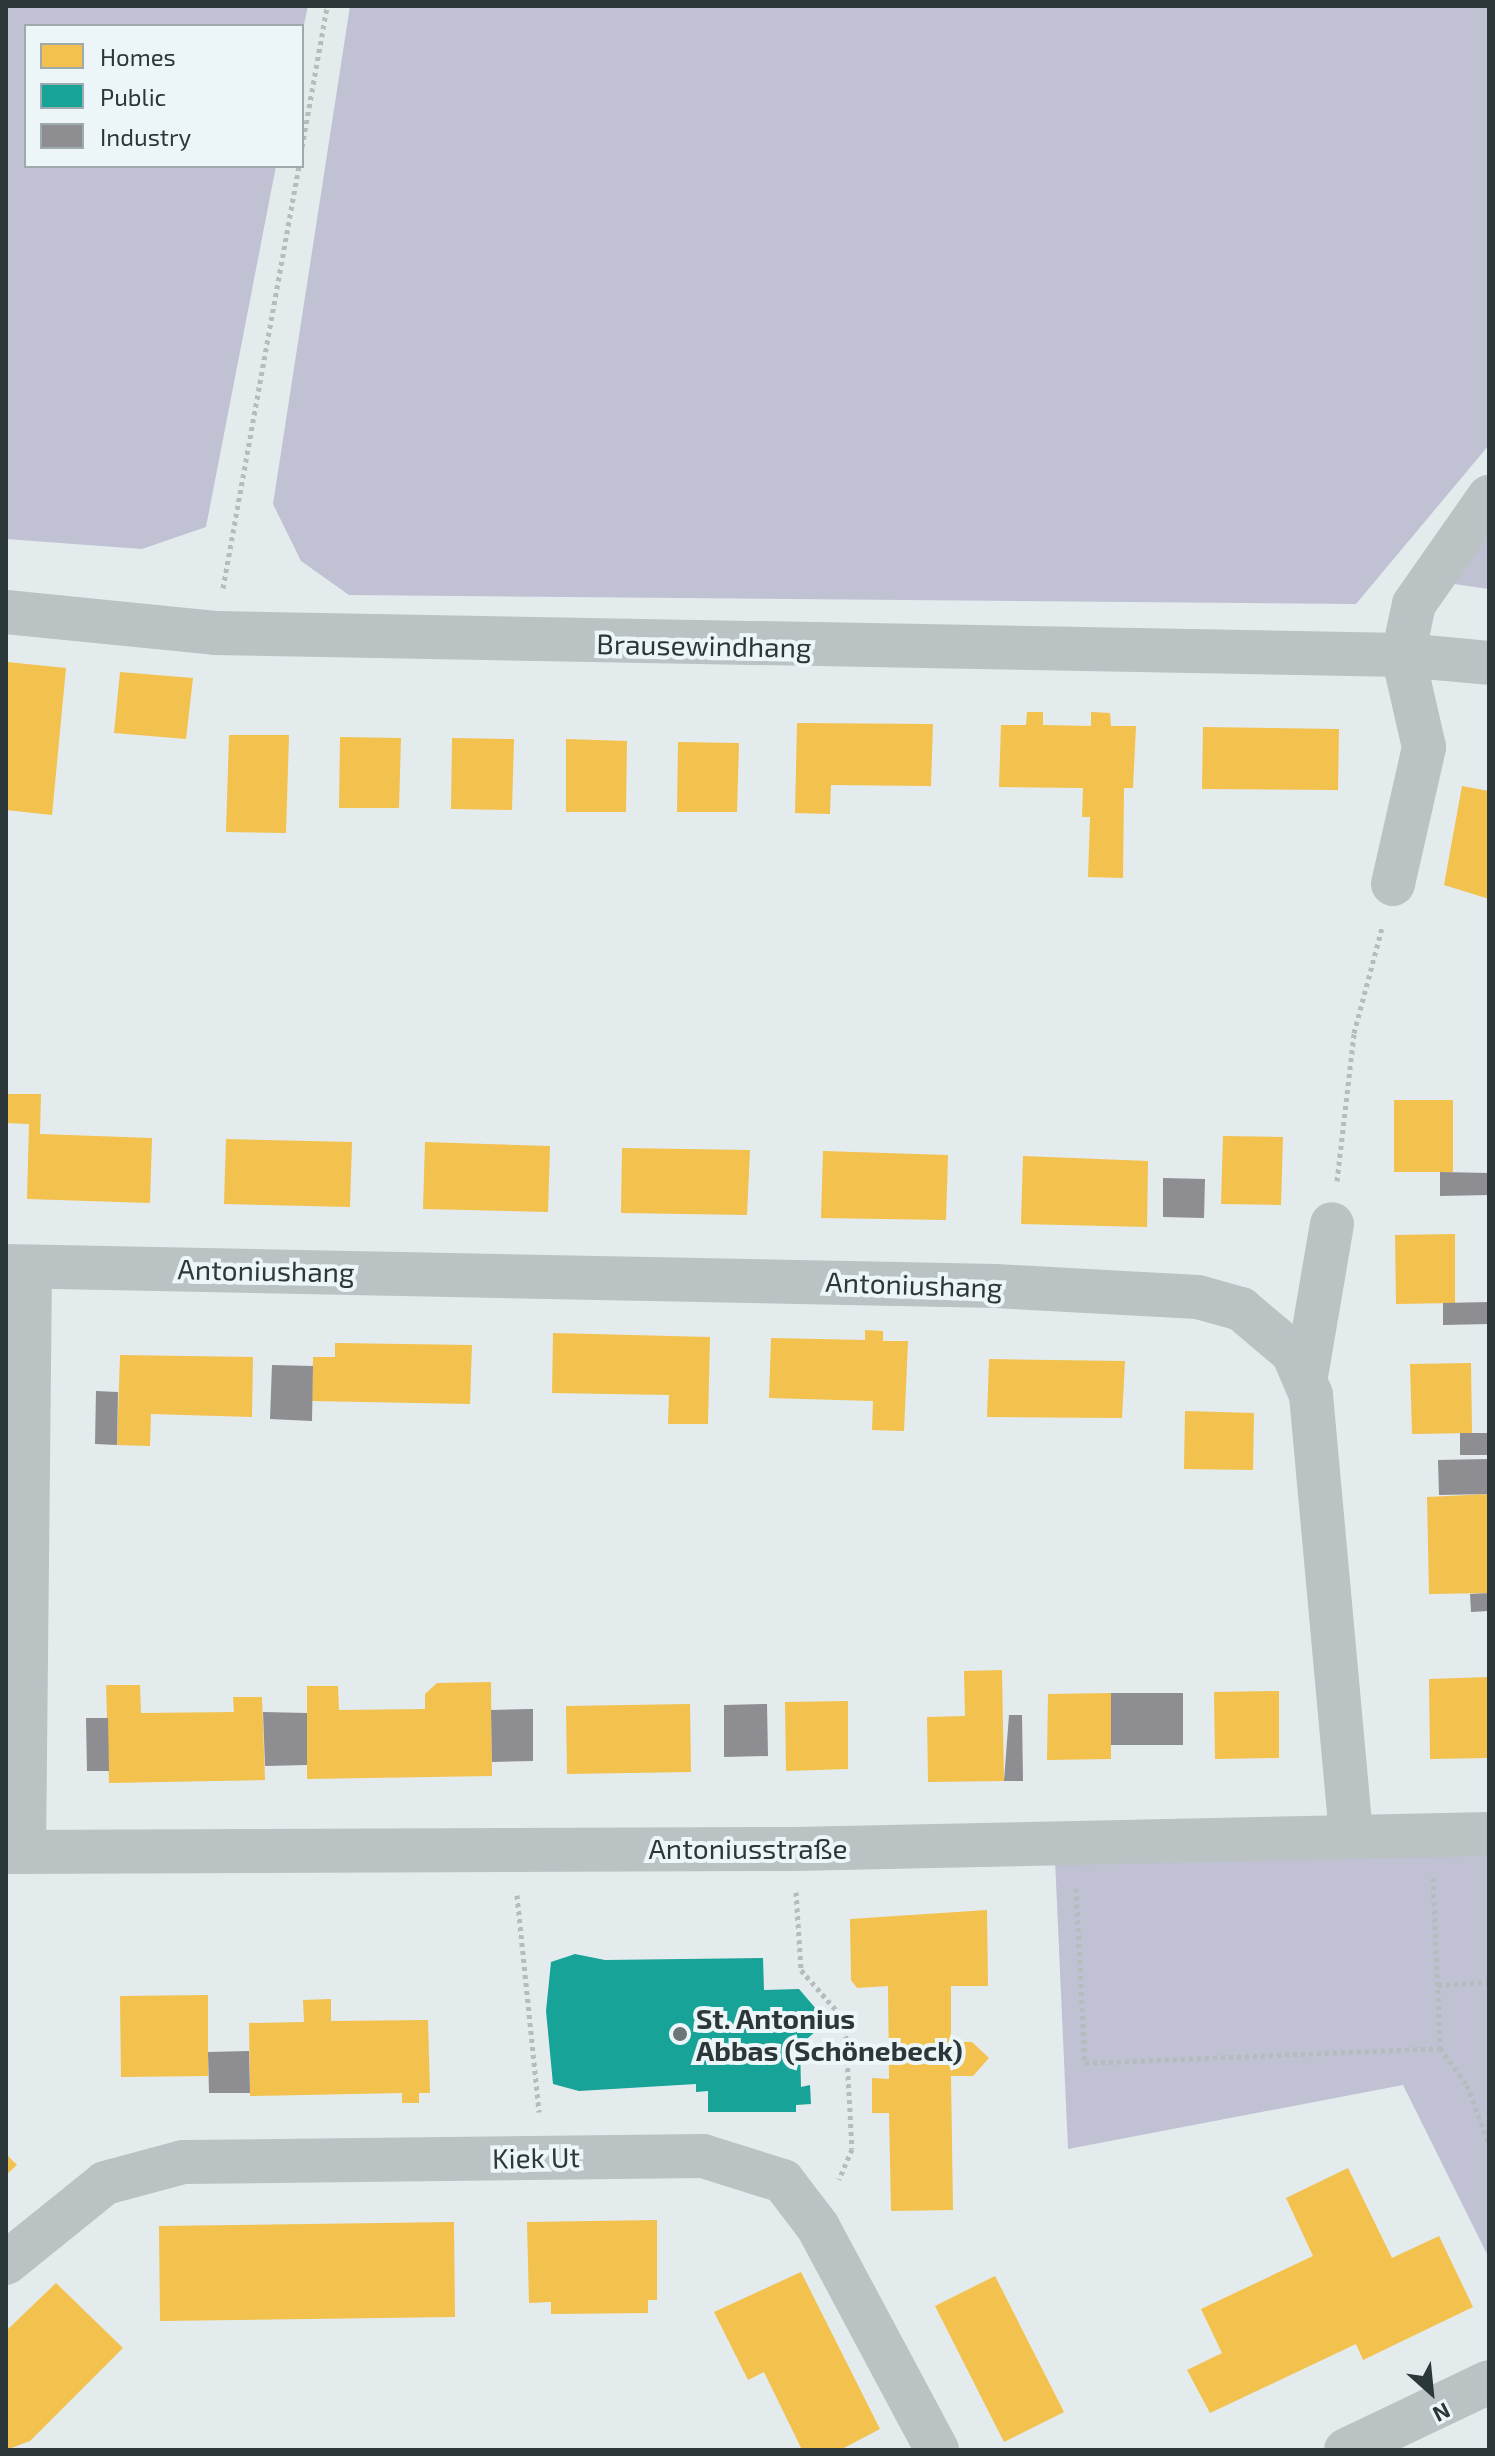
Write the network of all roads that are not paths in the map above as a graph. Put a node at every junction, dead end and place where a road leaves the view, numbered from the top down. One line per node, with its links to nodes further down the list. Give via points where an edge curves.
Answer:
1 (1489, 497): 3 (street, via 1414,604)
2 (6, 612): 3 (street, Brausewindhang, via 215,633)
3 (1403, 655): 4 (street, Brausewindhang); 5 (street, via 1424,747)
4 (1489, 663)
5 (1393, 884)
6 (1332, 1224): 8 (street)
7 (18, 1267): 8 (street, Antoniushang, via 995,1286 1198,1297 1241,1309 1272,1330); 11 (street, Antoniushang)
8 (1306, 1376): 9 (street, Antoniushang, via 1316,1424)
9 (1351, 1834): 10 (street, Antoniusstraße); 11 (street, Antoniusstraße, via 793,1849)
10 (1489, 1834)
11 (15, 1852)
12 (6, 2263): 14 (street, Kiek Ut, via 105,2183 183,2162 703,2156 783,2181 818,2227)
13 (1489, 2382): 15 (street)
14 (937, 2450)
15 (1346, 2450)

